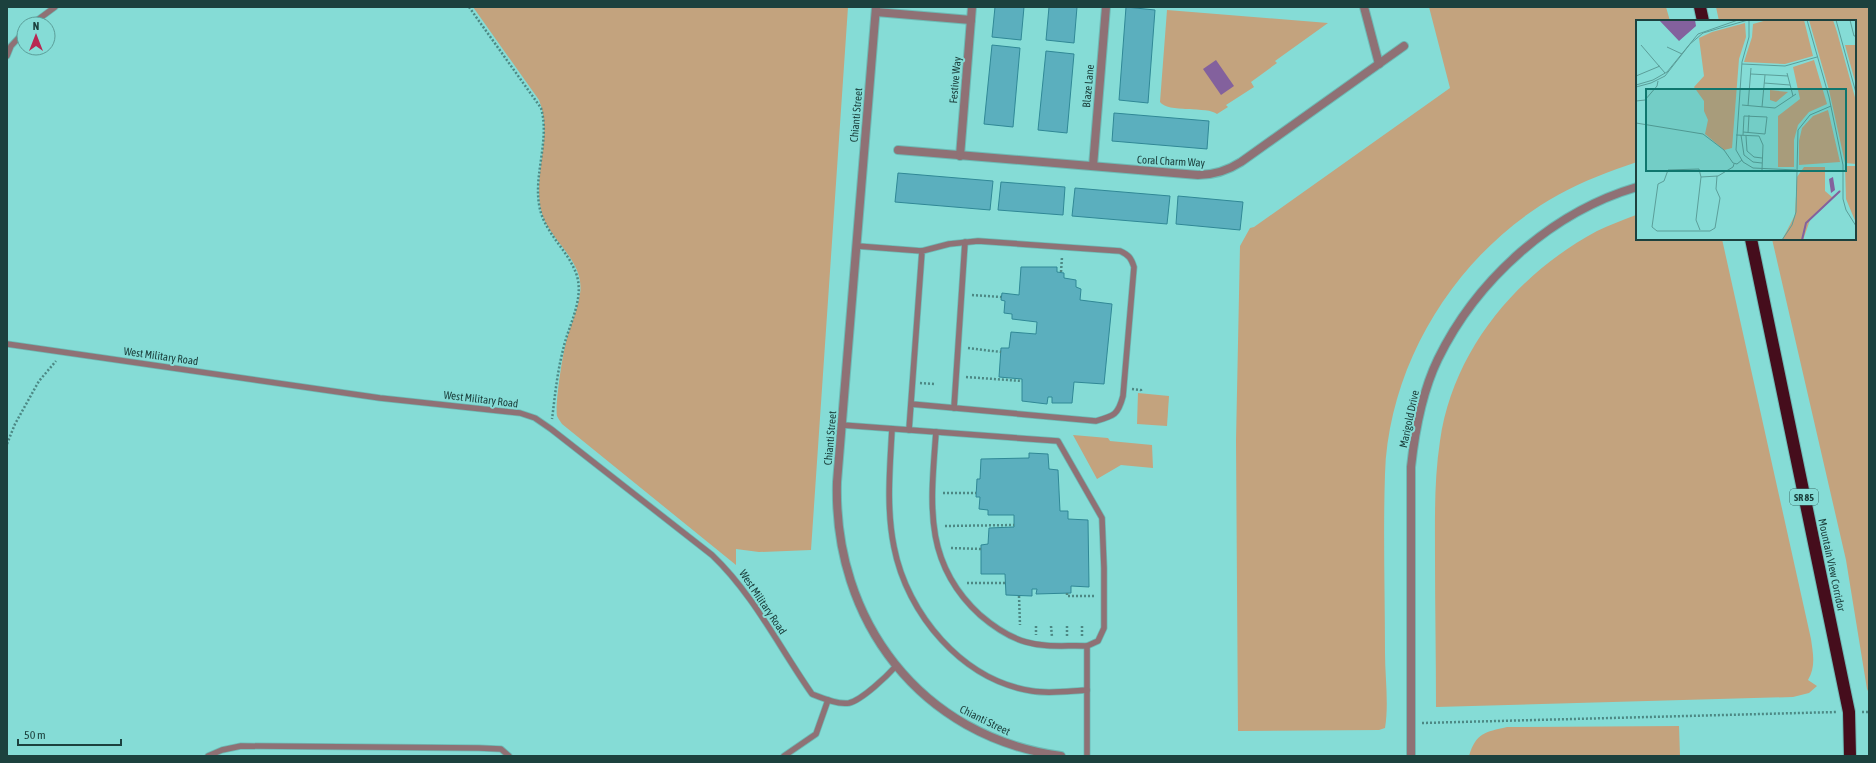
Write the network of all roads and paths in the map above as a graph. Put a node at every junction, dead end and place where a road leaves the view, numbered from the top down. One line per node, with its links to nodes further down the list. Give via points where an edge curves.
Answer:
1 (55, 7): 8 (lane)
2 (469, 7): 38 (path, via 541,108 544,121 538,192 541,213 548,230 570,262 577,278 578,297 563,350)
3 (972, 7): 9 (street, Festive Way)
4 (1106, 7): 17 (street, Blaze Lane)
5 (1364, 7): 14 (street)
6 (1700, 7): 10 (highway)
7 (876, 10): 9 (street); 21 (street, Chianti Street)
8 (43, 16)
9 (971, 20): 16 (street, Festive Way)
10 (1703, 20)
11 (16, 41): 13 (lane)
12 (1404, 46): 14 (street, Coral Charm Way)
13 (7, 56)
14 (1378, 64): 17 (street, Coral Charm Way, via 1242,162 1224,171 1198,175)
15 (898, 150): 16 (street, Coral Charm Way)
16 (960, 156): 17 (street, Coral Charm Way)
17 (1093, 166)
18 (1636, 187): 61 (street, Marigold Drive, via 1576,213 1518,254 1473,302 1438,359 1423,400 1413,444 1411,467)
19 (1752, 240): 59 (highway, Mountain View Corridor / SR 85)
20 (965, 242): 22 (lane); 36 (lane); 36 (lane, via 1120,251 1128,254 1134,267 1123,396 1120,409 1112,416 1096,421)
21 (856, 246): 22 (lane); 37 (street, Chianti Street)
22 (922, 251): 35 (lane)
23 (1062, 257): 24 (path)
24 (1061, 272)
25 (972, 294): 26 (path)
26 (1001, 297)
27 (7, 344): 30 (lane, West Military Road)
28 (968, 348): 29 (path)
29 (1001, 352)
30 (59, 353): 38 (lane, West Military Road, via 380,398 520,413 535,418); 42 (path, via 55,364 39,382 15,424)
31 (966, 377): 32 (path)
32 (1022, 382)
33 (1132, 389): 34 (path, via 1141,390)
34 (1141, 393)
35 (911, 404): 36 (lane); 40 (lane)
36 (954, 408)
37 (842, 425): 39 (lane); 56 (street, Chianti Street, via 836,504 841,549 853,592 862,612 879,643)
38 (550, 428): 58 (lane, West Military Road, via 728,570 747,593 812,694)
39 (892, 428): 40 (lane); 57 (lane, via 889,479 894,546 904,582 922,617 949,648 978,670 1008,685 1033,691)
40 (909, 430): 41 (lane)
41 (936, 432): 55 (lane, via 932,509 934,532 942,564 952,583 968,604 1010,637 1044,645); 55 (lane, via 1058,441 1102,518 1104,628 1098,641)
42 (7, 444)
43 (943, 493): 44 (path)
44 (976, 493)
45 (1014, 525): 46 (path)
46 (945, 526)
47 (951, 548): 48 (path)
48 (981, 549)
49 (967, 583): 50 (path)
50 (1006, 583)
51 (1067, 593): 53 (path, via 1067,596)
52 (1019, 596): 54 (path)
53 (1094, 596)
54 (1020, 625)
55 (1087, 646): 57 (lane)
56 (896, 666): 58 (lane, West Military Road, via 875,687 849,703); 65 (street, Chianti Street, via 932,701 980,732 1024,749)
57 (1087, 690): 66 (lane)
58 (828, 700): 64 (lane, via 816,734)
59 (1849, 712): 60 (path); 61 (path); 68 (highway, Mountain View Corridor / SR 85)
60 (1869, 712)
61 (1411, 723): 67 (street, Marigold Drive)
62 (208, 756): 63 (lane, via 222,750 249,746 479,748 501,749)
63 (509, 756)
64 (784, 756)
65 (1061, 756)
66 (1087, 756)
67 (1411, 756)
68 (1850, 756)

